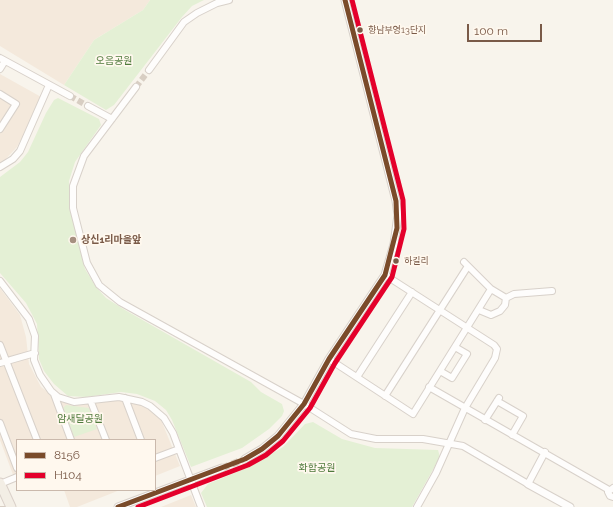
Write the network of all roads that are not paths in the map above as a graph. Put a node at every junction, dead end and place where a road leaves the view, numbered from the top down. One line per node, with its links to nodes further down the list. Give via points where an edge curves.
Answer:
1 (229, 0): 5 (street, via 217,3 184,22)
2 (344, 0): 14 (street, via 396,201 397,228)
3 (2, 59): 4 (street); 6 (street)
4 (0, 70)
5 (149, 70)
6 (49, 85): 9 (street); 13 (street, via 20,151)
7 (136, 87): 11 (street)
8 (0, 94): 12 (street, via 16,104)
9 (70, 96)
10 (88, 106): 11 (street)
11 (112, 119): 35 (street, via 84,156 73,186 73,208 85,256 98,285 120,302)
12 (0, 129)
13 (0, 167)
14 (385, 275): 18 (street); 26 (street)
15 (0, 281): 25 (street, via 30,319 35,336)
16 (491, 289): 19 (street); 20 (street, via 466,264); 21 (street)
17 (552, 291): 19 (street, via 514,294)
18 (412, 292): 20 (street); 29 (street)
19 (506, 298): 21 (street, via 505,305 500,311 491,315)
20 (440, 310): 22 (street); 32 (street)
21 (479, 310): 22 (street)
22 (467, 327): 24 (street); 36 (street, via 494,345 497,351)
23 (0, 345): 27 (street)
24 (455, 346): 28 (street); 28 (street, via 467,354 452,378)
25 (34, 353): 27 (street); 31 (street, via 37,368)
26 (329, 360): 29 (street); 35 (street)
27 (3, 362): 40 (street)
28 (440, 370): 30 (street)
29 (357, 377): 32 (street)
30 (429, 387): 32 (street, via 412,414); 36 (street)
31 (54, 393): 34 (street, via 58,397 74,402); 41 (street)
32 (385, 396)
33 (125, 398): 34 (street, via 107,398); 43 (street); 45 (street, via 142,402 158,412 169,426)
34 (91, 402): 42 (street)
35 (304, 404): 44 (street, via 351,434 376,439 423,439); 48 (street, via 278,436)
36 (465, 408): 37 (street); 44 (street)
37 (486, 420): 39 (street); 39 (street, via 498,399 523,416)
38 (0, 424): 49 (street)
39 (512, 435): 46 (street)
40 (37, 439)
41 (71, 439)
42 (106, 439)
43 (141, 439)
44 (449, 443): 54 (street, via 463,446); 60 (street)
45 (179, 449): 47 (street); 52 (street)
46 (545, 452): 54 (street); 55 (street)
47 (156, 458)
48 (244, 459)
49 (16, 465)
50 (222, 468): 52 (street)
51 (16, 477): 53 (street)
52 (191, 480): 58 (street); 59 (street)
53 (0, 483): 57 (main road)
54 (528, 484): 61 (street)
55 (611, 489): 56 (street, via 609,495)
56 (613, 497)
57 (10, 507)
58 (118, 507)
59 (201, 507)
60 (418, 507)
61 (570, 507)

